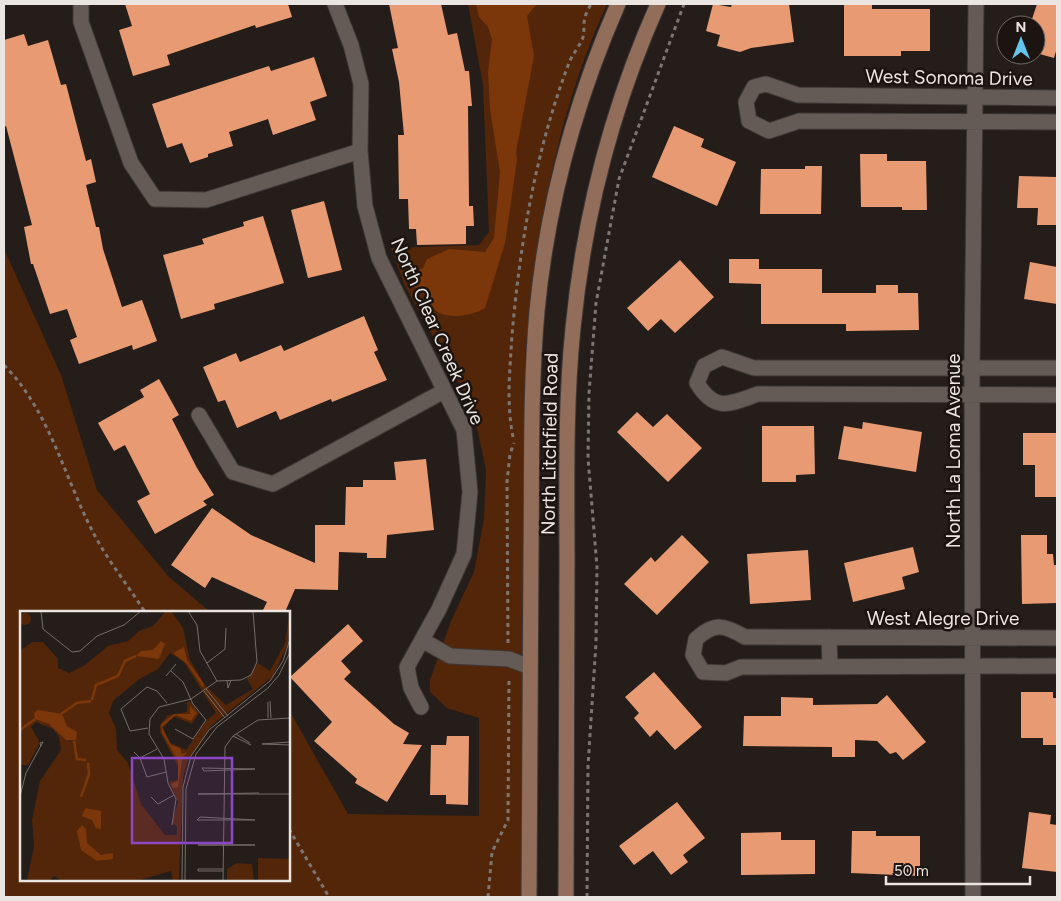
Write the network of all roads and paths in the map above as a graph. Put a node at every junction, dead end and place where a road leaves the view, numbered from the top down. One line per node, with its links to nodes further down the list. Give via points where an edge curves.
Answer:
1 (81, 4): 13 (street, via 81,22 131,163 155,199 206,200)
2 (335, 4): 13 (street, North Clear Creek Drive, via 351,45 361,84)
3 (618, 4): 31 (main road, North Litchfield Road, via 595,61 566,156 554,206 538,308 533,393)
4 (658, 4): 36 (main road, North Litchfield Road, via 622,96 604,155 585,241 574,316 568,480)
5 (684, 4): 37 (path, via 619,179 596,303 588,458 597,567 588,766)
6 (976, 4): 8 (street, North La Loma Avenue)
7 (841, 96): 8 (street, West Sonoma Drive); 10 (street, West Sonoma Drive); 10 (street, West Sonoma Drive, via 798,95 766,84 754,88 746,102 749,121 769,131 799,121)
8 (974, 98): 9 (street, West Sonoma Drive); 11 (street, North La Loma Avenue)
9 (1057, 98)
10 (841, 122): 11 (street, West Sonoma Drive)
11 (974, 122): 12 (street, West Sonoma Drive); 16 (street, North La Loma Avenue)
12 (1057, 122)
13 (360, 151): 18 (street, North Clear Creek Drive, via 365,206 379,258)
14 (4, 365): 23 (path, via 39,409 96,536)
15 (834, 367): 16 (street); 19 (street); 19 (street, via 754,368 722,357 704,366 697,383 706,398 722,404 758,394)
16 (972, 367): 17 (street); 20 (street, North La Loma Avenue)
17 (1057, 368)
18 (444, 391): 22 (street, via 273,484 233,472); 27 (street, North Clear Creek Drive, via 464,430 470,492 464,554)
19 (834, 394): 20 (street)
20 (973, 395): 21 (street); 25 (street, North La Loma Avenue)
21 (1057, 395)
22 (199, 415)
23 (144, 611)
24 (829, 638): 25 (street, West Alegre Drive); 28 (street); 28 (street, West Alegre Drive, via 745,637 727,627 708,628 696,639 693,655 703,672 726,674 741,667)
25 (973, 638): 26 (street, West Alegre Drive); 29 (street, North La Loma Avenue)
26 (1057, 638)
27 (422, 640): 31 (street, via 450,656 509,659); 32 (street, North Clear Creek Drive, via 408,667 412,688)
28 (830, 666): 29 (street, West Alegre Drive)
29 (973, 666): 30 (street, West Alegre Drive); 38 (street, North La Loma Avenue)
30 (1057, 666)
31 (530, 667): 35 (main road, North Litchfield Road)
32 (421, 707)
33 (290, 830): 34 (path)
34 (329, 897)
35 (529, 897)
36 (566, 897)
37 (587, 897)
38 (973, 897)

